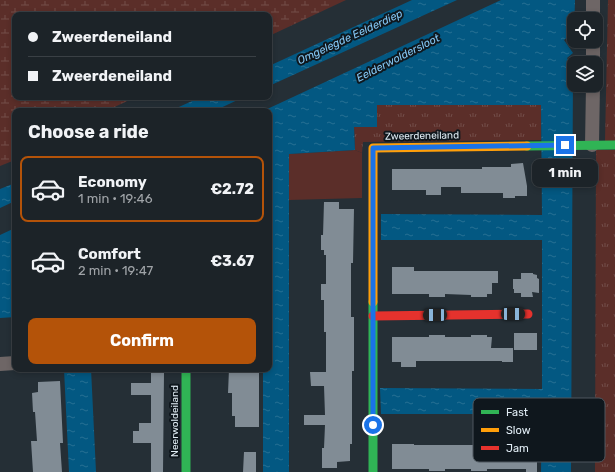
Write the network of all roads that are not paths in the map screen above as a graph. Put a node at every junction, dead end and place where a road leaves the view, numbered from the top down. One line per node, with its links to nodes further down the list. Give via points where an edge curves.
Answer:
1 (593, 0): 2 (street)
2 (593, 12)
3 (593, 92): 4 (street)
4 (592, 145): 5 (street, Zweerdeneiland); 7 (street, Zweerdeneiland, via 373,148)
5 (615, 145)
6 (528, 314): 7 (street)
7 (373, 316): 12 (street, Zweerdeneiland)
8 (0, 364): 9 (street)
9 (12, 364)
10 (186, 372): 11 (street, Neerwoldeiland)
11 (186, 472)
12 (373, 472)

